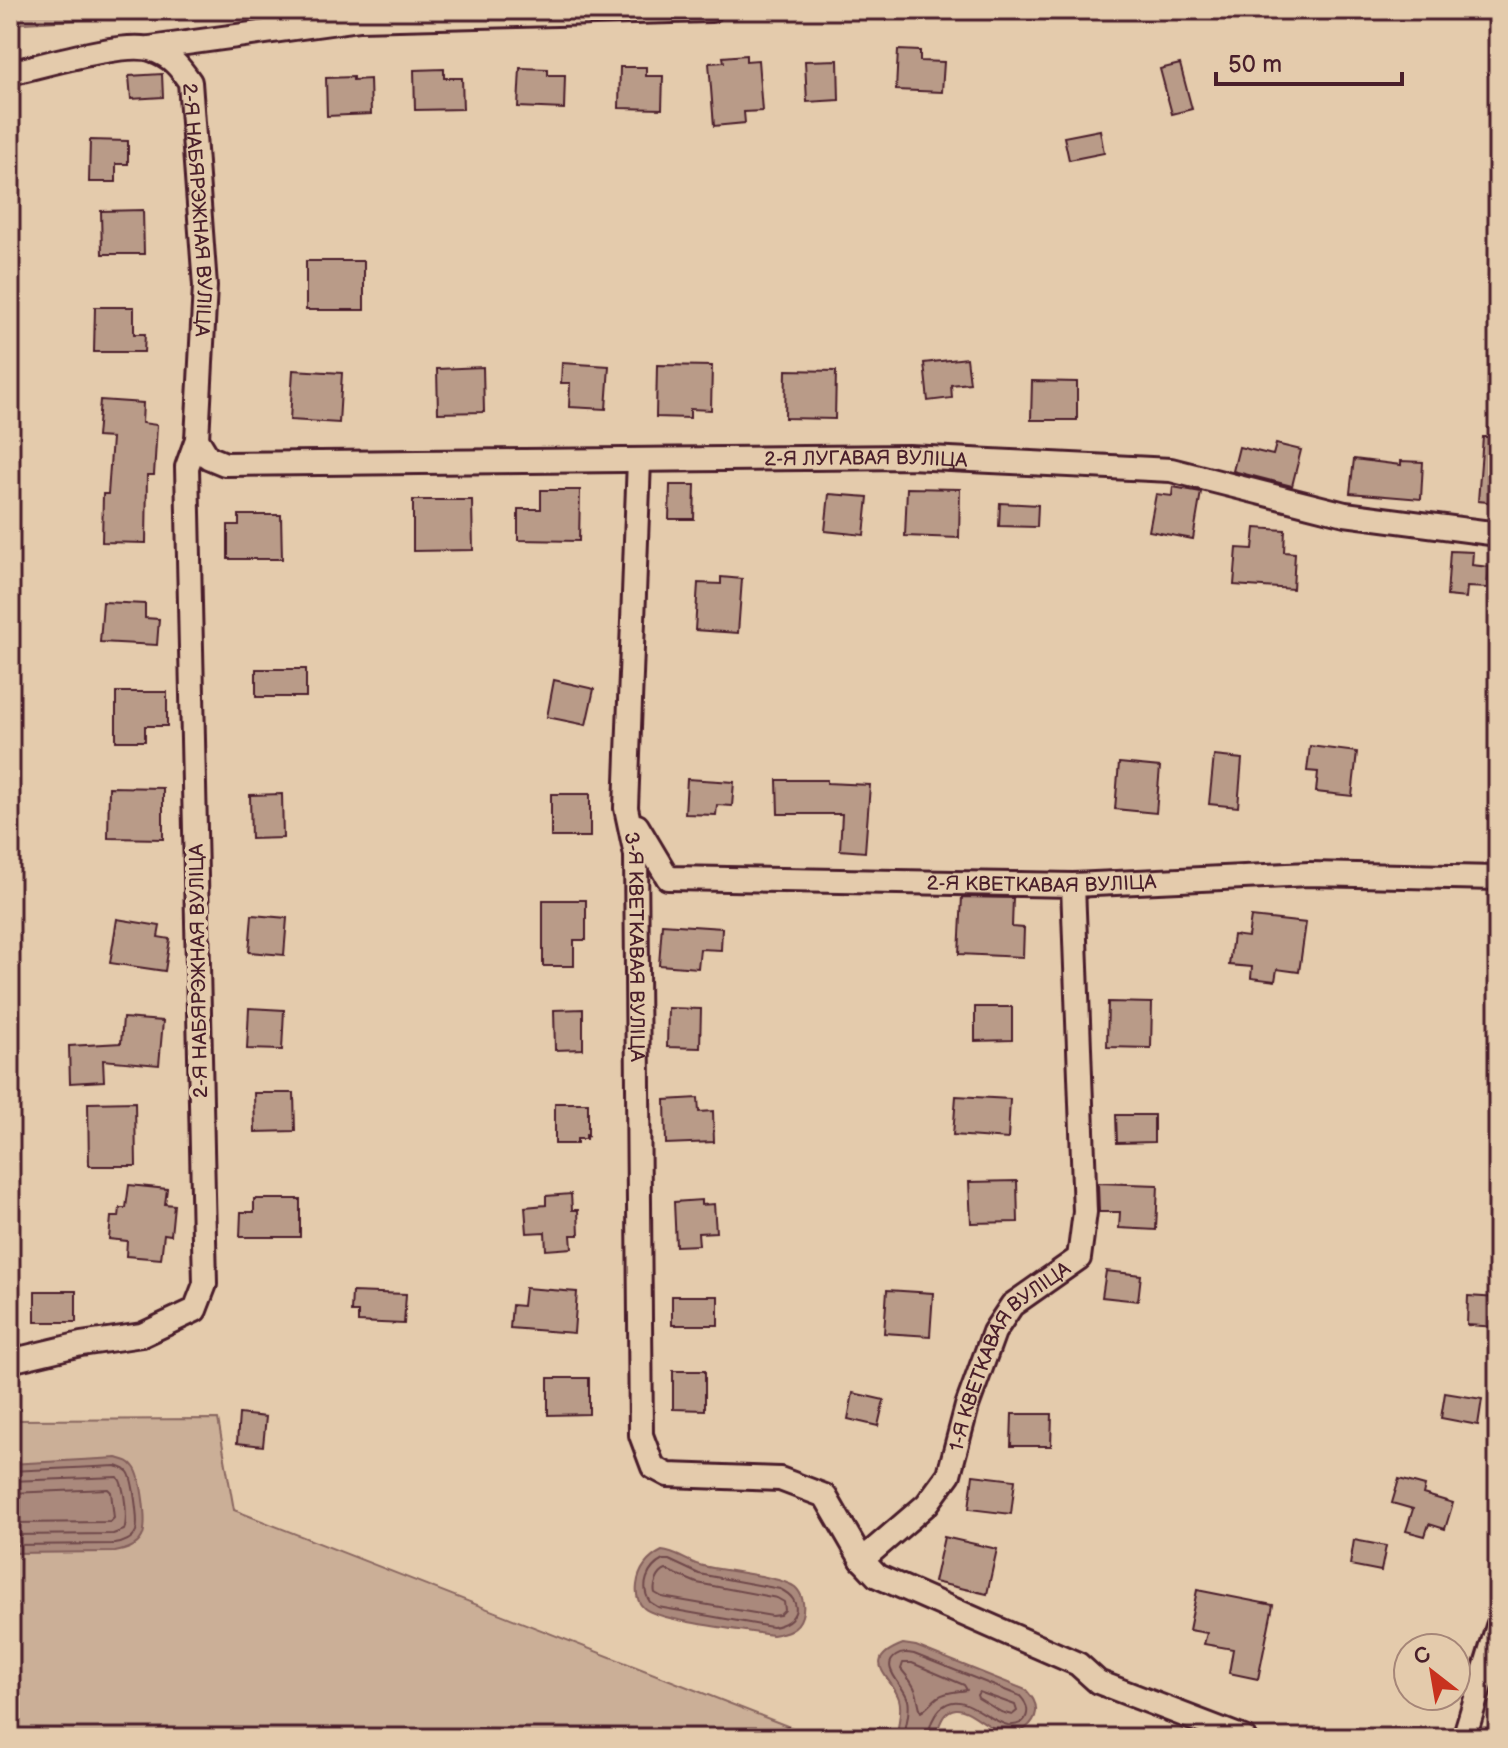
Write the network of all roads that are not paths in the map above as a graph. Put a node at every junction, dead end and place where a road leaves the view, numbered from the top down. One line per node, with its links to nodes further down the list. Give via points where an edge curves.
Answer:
1 (711, 10): 2 (street, via 359,19)
2 (150, 48): 3 (street, via 124,47); 4 (street, 2-Я НАБЯРЭЖНАЯ ВУЛІЦА, via 174,60 190,82 205,286)
3 (10, 73)
4 (197, 439): 5 (street, 2-Я ЛУГАВАЯ ВУЛІЦА, via 208,457 225,464); 10 (street, 2-Я НАБЯРЭЖНАЯ ВУЛІЦА, via 187,467 205,1284 195,1310 142,1335)
5 (639, 460): 6 (street, 2-Я ЛУГАВАЯ ВУЛІЦА, via 909,457 1171,470 1345,514); 7 (street, 3-Я КВЕТКАВАЯ ВУЛІЦА)
6 (1498, 534)
7 (626, 808): 9 (street, 2-Я КВЕТКАВАЯ ВУЛІЦА, via 668,878); 11 (street, 3-Я КВЕТКАВАЯ ВУЛІЦА, via 636,855 641,1435 653,1467 668,1475 780,1479 825,1496)
8 (1498, 878): 9 (street, 2-Я КВЕТКАВАЯ ВУЛІЦА, via 1309,874)
9 (1073, 885): 11 (street, 1-Я КВЕТКАВАЯ ВУЛІЦА, via 1085,1212 1079,1258 1012,1305 994,1332 949,1474 927,1504)
10 (10, 1361)
11 (862, 1560): 13 (street, via 877,1576 1078,1664 1098,1682)
12 (1498, 1626): 14 (street)
13 (1244, 1738)
14 (1464, 1738)

